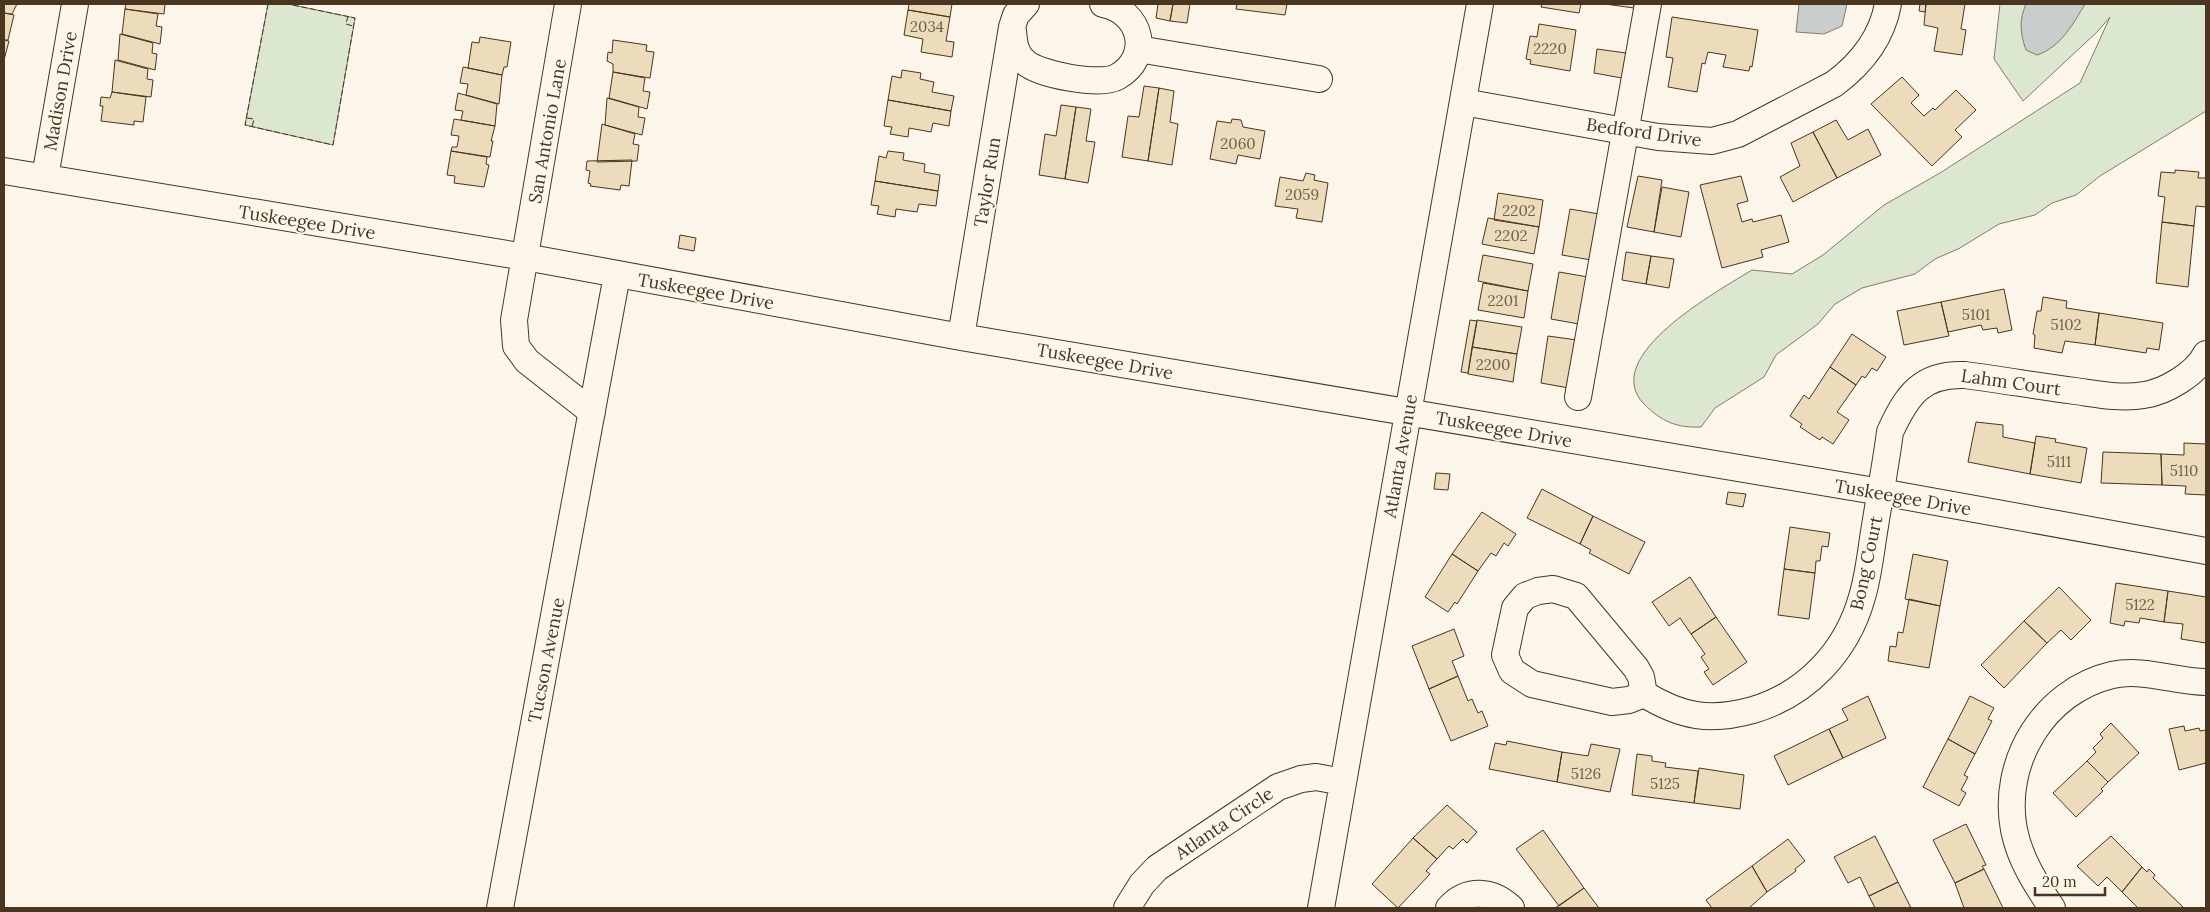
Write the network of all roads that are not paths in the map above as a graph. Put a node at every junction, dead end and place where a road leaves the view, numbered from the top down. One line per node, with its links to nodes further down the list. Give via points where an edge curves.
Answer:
1 (75, 4): 14 (street, Madison Drive)
2 (568, 4): 15 (street, San Antonio Lane)
3 (1026, 4): 8 (street, Taylor Run, via 1016,15)
4 (1103, 4): 9 (street, via 1128,16 1137,30)
5 (1480, 4): 11 (street, Atlanta Avenue)
6 (1648, 4): 12 (street)
7 (1888, 4): 12 (street, Bedford Drive, via 1877,37 1848,74 1738,134 1712,141 1694,141)
8 (1012, 27): 9 (street, via 1015,48 1023,61 1036,70 1075,78 1102,81 1114,78 1134,60); 17 (street, Taylor Run)
9 (1138, 49): 10 (street)
10 (1319, 79)
11 (1462, 102): 12 (street, Bedford Drive); 21 (street, Atlanta Avenue)
12 (1625, 132): 19 (street)
13 (4, 170): 14 (street, Tuskeegee Drive)
14 (45, 178): 15 (street, Tuskeegee Drive)
15 (525, 257): 16 (street, Tuskeegee Drive); 20 (street, via 514,320 516,346 527,361)
16 (617, 275): 17 (street, Tuskeegee Drive); 20 (street, Tucson Avenue)
17 (961, 337): 21 (street, Tuskeegee Drive)
18 (2206, 354): 22 (street, Lahm Court, via 2203,361 2176,381 2144,395 2103,395 1965,374 1931,379 1913,392 1900,409 1890,432)
19 (1578, 397)
20 (592, 412): 27 (street, Tucson Avenue)
21 (1408, 412): 22 (street, Tuskeegee Drive); 26 (street, Atlanta Avenue)
22 (1881, 492): 23 (street, Tuskeegee Drive); 25 (street, Bong Court, via 1862,597 1850,627 1825,666 1788,696 1736,715 1711,717 1682,713)
23 (2206, 551)
24 (2206, 682): 32 (street, via 2148,674 2113,675 2072,692 2038,723 2028,739 2013,790 2014,829 2032,877)
25 (1644, 694): 25 (street, via 1642,677 1636,668 1576,596 1546,589 1525,596 1515,608 1505,656 1518,677 1532,684 1612,702)
26 (1343, 782): 28 (street, Atlanta Circle, via 1316,777 1278,787 1157,868); 29 (street, Atlanta Avenue)
27 (500, 908)
28 (1127, 908)
29 (1321, 908)
30 (1449, 908): 31 (street, via 1460,898 1474,893 1500,898)
31 (1511, 908)
32 (2052, 908)

